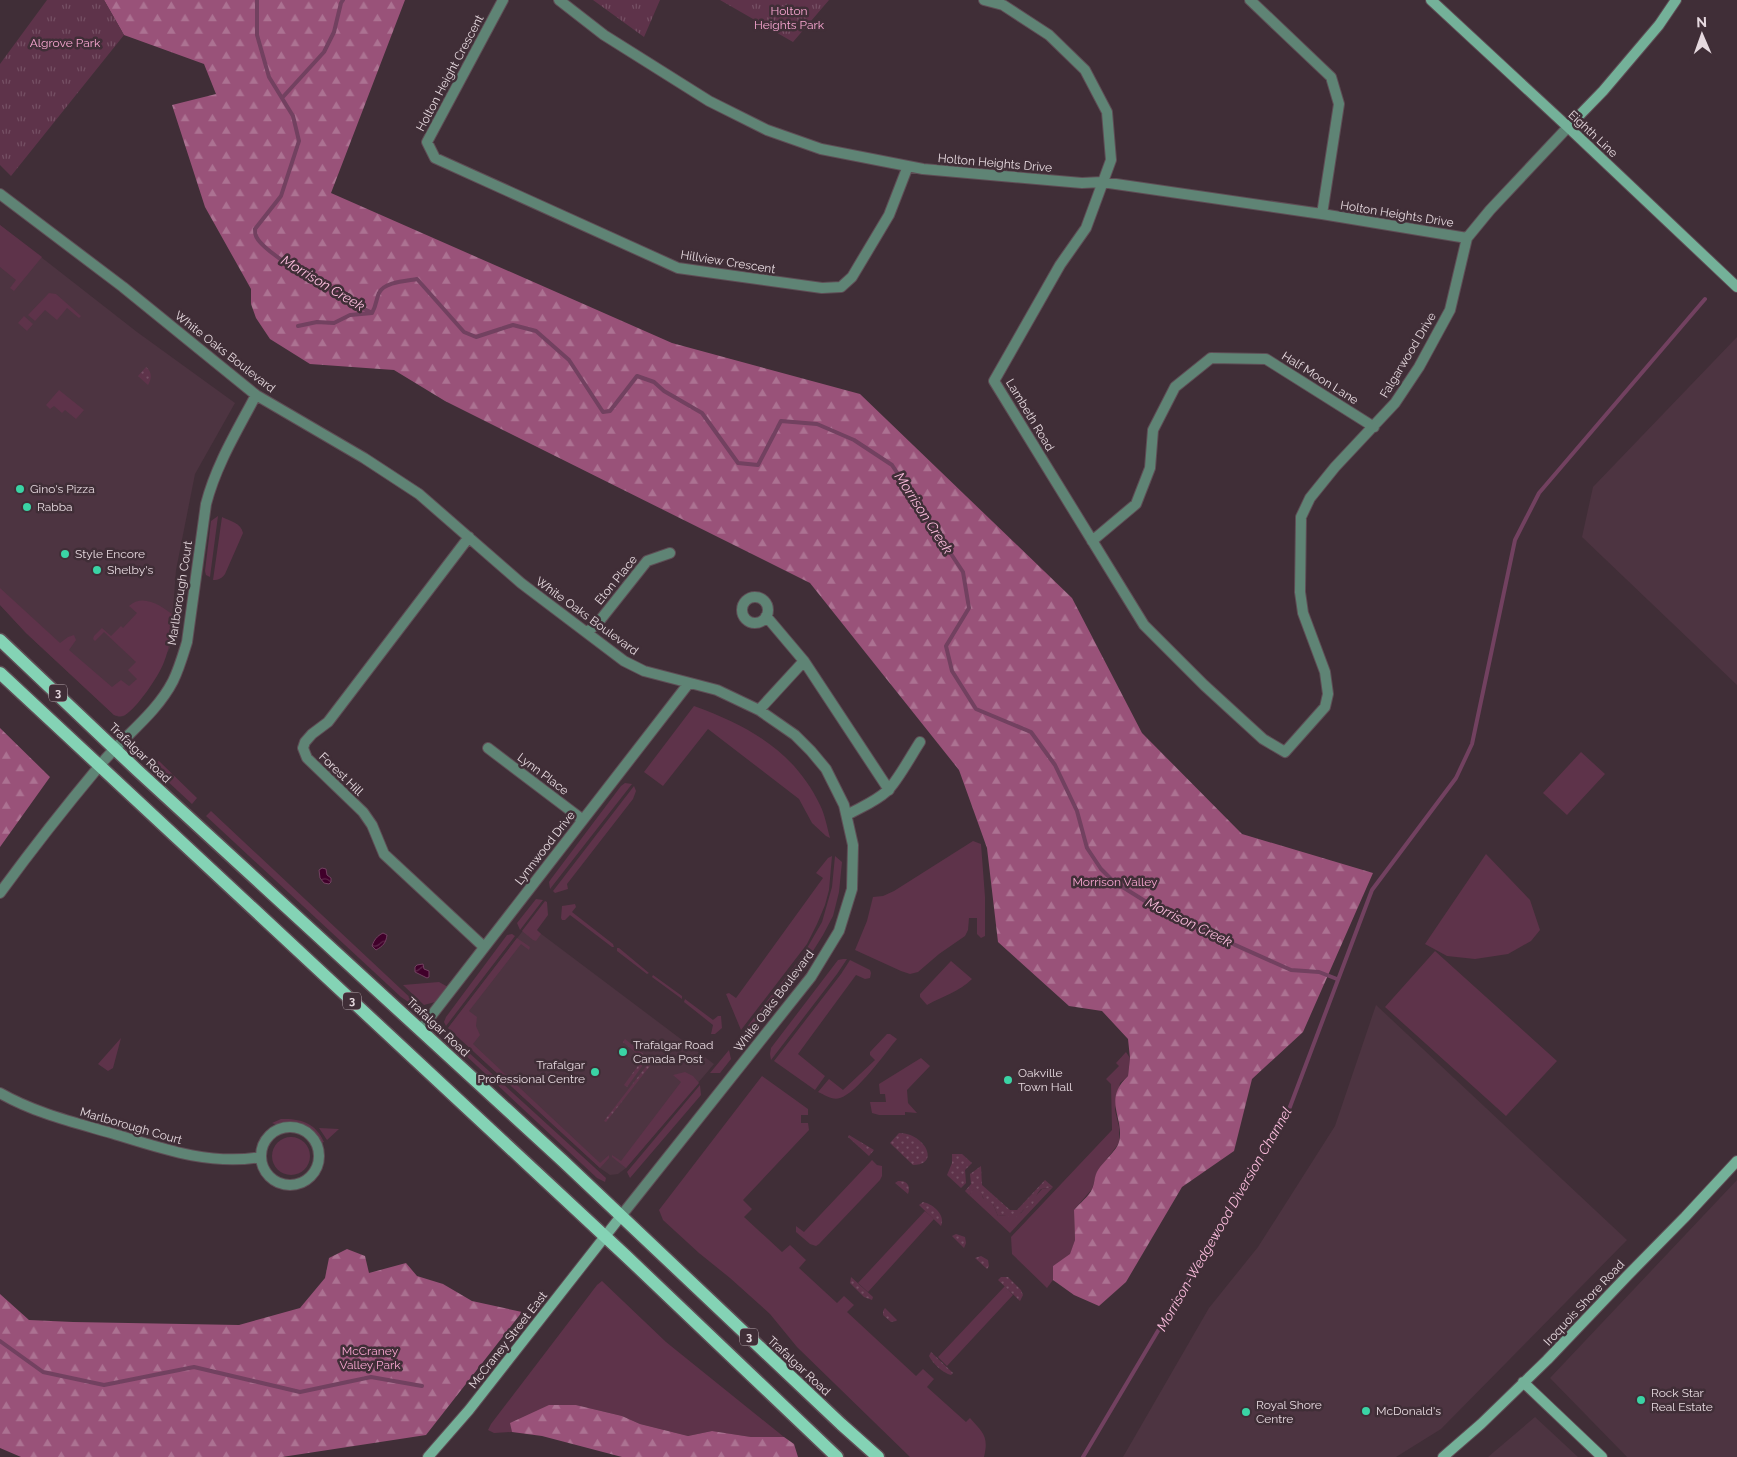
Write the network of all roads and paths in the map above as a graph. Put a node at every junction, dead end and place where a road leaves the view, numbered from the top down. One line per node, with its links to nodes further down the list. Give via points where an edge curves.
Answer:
1 (503, 0): 8 (street, Holton Height Crescent, via 427,142)
2 (559, 0): 9 (street, Holton Heights Drive, via 604,35 709,101 767,130 821,149)
3 (984, 0): 10 (street, Lambeth Road, via 1003,5 1049,35 1085,70 1107,112 1112,160)
4 (1250, 0): 12 (street, via 1332,77 1339,104)
5 (1431, 0): 7 (street, Eighth Line)
6 (1676, 0): 7 (street, Falgarwood Drive, via 1603,91)
7 (1568, 127): 13 (street, Falgarwood Drive); 14 (street, Eighth Line)
8 (435, 158): 9 (street, Hillview Crescent, via 678,268 822,288 841,287 852,277 889,216)
9 (908, 166): 10 (street, Holton Heights Drive, via 1082,183)
10 (1102, 182): 12 (street, Holton Heights Drive); 18 (street, Lambeth Road, via 1086,228 1060,265 994,381)
11 (0, 194): 15 (street, White Oaks Boulevard, via 123,287)
12 (1322, 214): 13 (street, Holton Heights Drive)
13 (1467, 238): 16 (street, Falgarwood Drive, via 1450,310 1396,403)
14 (1737, 287)
15 (256, 395): 17 (street, White Oaks Boulevard, via 419,494); 28 (street, Marlborough Court, via 220,464 206,504 187,642 181,662 172,682 153,709)
16 (1374, 426): 18 (street, Half Moon Lane, via 1266,359 1211,358 1175,387 1152,430 1150,468 1136,504); 30 (street, Falgarwood Drive, via 1310,498 1301,517 1300,592 1303,613 1325,672 1328,694 1325,707)
17 (469, 537): 21 (street, White Oaks Boulevard); 36 (street, Forest Hill, via 328,722 312,734 303,748 316,768 363,812 384,854)
18 (1092, 540): 30 (street, Lambeth Road, via 1144,625 1263,739)
19 (670, 553): 21 (street, Eton Place, via 647,561)
20 (766, 616): 23 (street)
21 (587, 633): 25 (street, White Oaks Boulevard, via 624,661 644,671)
22 (0, 640): 28 (main road, Trafalgar Road / 3)
23 (804, 661): 26 (street); 32 (street)
24 (0, 673): 31 (main road, 3)
25 (689, 683): 26 (street, White Oaks Boulevard, via 718,690); 34 (street, Lynnwood Drive)
26 (759, 710): 33 (street, White Oaks Boulevard, via 795,735 811,751 836,786)
27 (920, 742): 32 (street)
28 (114, 748): 31 (street, Marlborough Court); 37 (main road, Trafalgar Road / 3)
29 (488, 748): 34 (street, Lynn Place)
30 (1285, 752)
31 (99, 766): 35 (street, Marlborough Court); 42 (main road, 3)
32 (889, 790): 33 (street)
33 (847, 815): 41 (street, White Oaks Boulevard, via 853,845 852,889 839,931 816,969)
34 (583, 820): 36 (street, Lynnwood Drive)
35 (0, 893)
36 (484, 947): 37 (street, Lynnwood Drive)
37 (421, 1029): 41 (main road, Trafalgar Road / 3)
38 (0, 1093): 39 (street, Marlborough Court, via 50,1116 148,1145 203,1158)
39 (261, 1157): 39 (street, via 272,1178 290,1185 308,1179 317,1169 319,1153 310,1135 287,1127 267,1139)
40 (1737, 1161): 43 (street, Iroquois Shore Road)
41 (621, 1216): 42 (street, White Oaks Boulevard); 46 (main road, Trafalgar Road / 3)
42 (605, 1236): 44 (street, McCraney Street East, via 470,1410); 45 (main road, 3)
43 (1523, 1382): 47 (street, Iroquois Shore Road); 48 (street)
44 (428, 1457)
45 (837, 1457)
46 (878, 1457)
47 (1443, 1457)
48 (1602, 1457)

